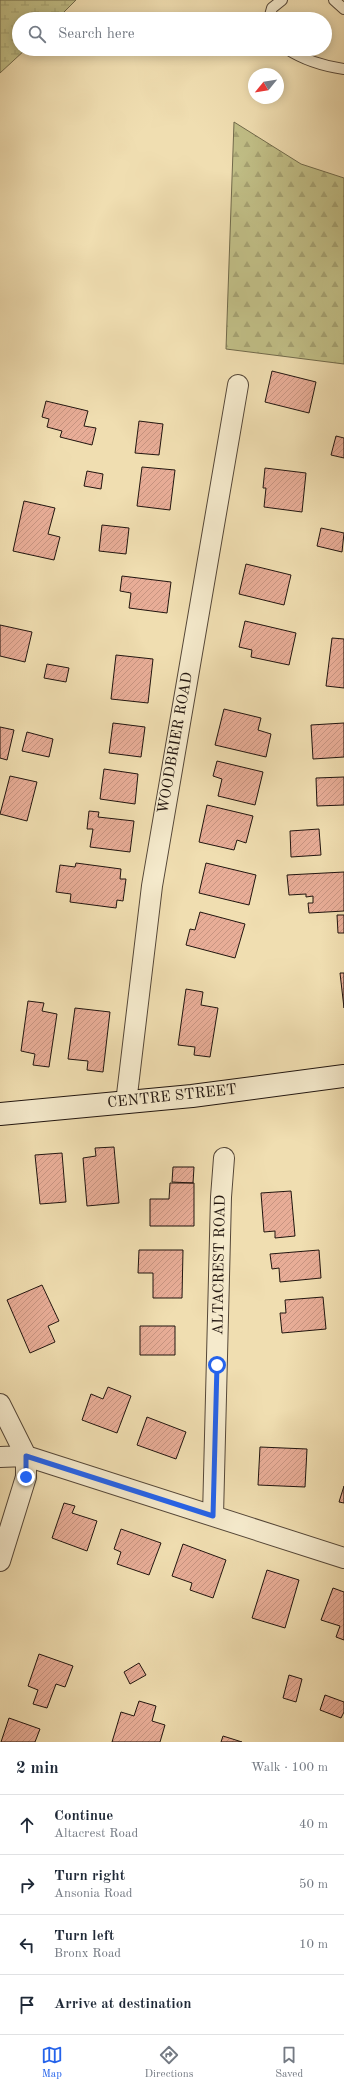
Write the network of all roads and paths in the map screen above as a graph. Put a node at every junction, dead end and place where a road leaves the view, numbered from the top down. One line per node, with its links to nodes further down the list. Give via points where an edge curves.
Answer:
1 (282, 0): 4 (lane, via 272,8)
2 (334, 0): 3 (lane)
3 (344, 9)
4 (271, 12)
5 (297, 56): 6 (lane)
6 (344, 69)
7 (238, 386): 9 (street, WOODBRIER ROAD, via 152,886)
8 (344, 1076): 9 (main road, CENTRE STREET)
9 (126, 1103): 10 (main road, CENTRE STREET)
10 (0, 1114)
11 (224, 1158): 15 (street, ALTACREST ROAD)
12 (0, 1404): 13 (street)
13 (26, 1456): 14 (street); 15 (street); 17 (street, via 26,1477)
14 (0, 1457)
15 (213, 1516): 16 (street)
16 (344, 1558)
17 (0, 1561)

